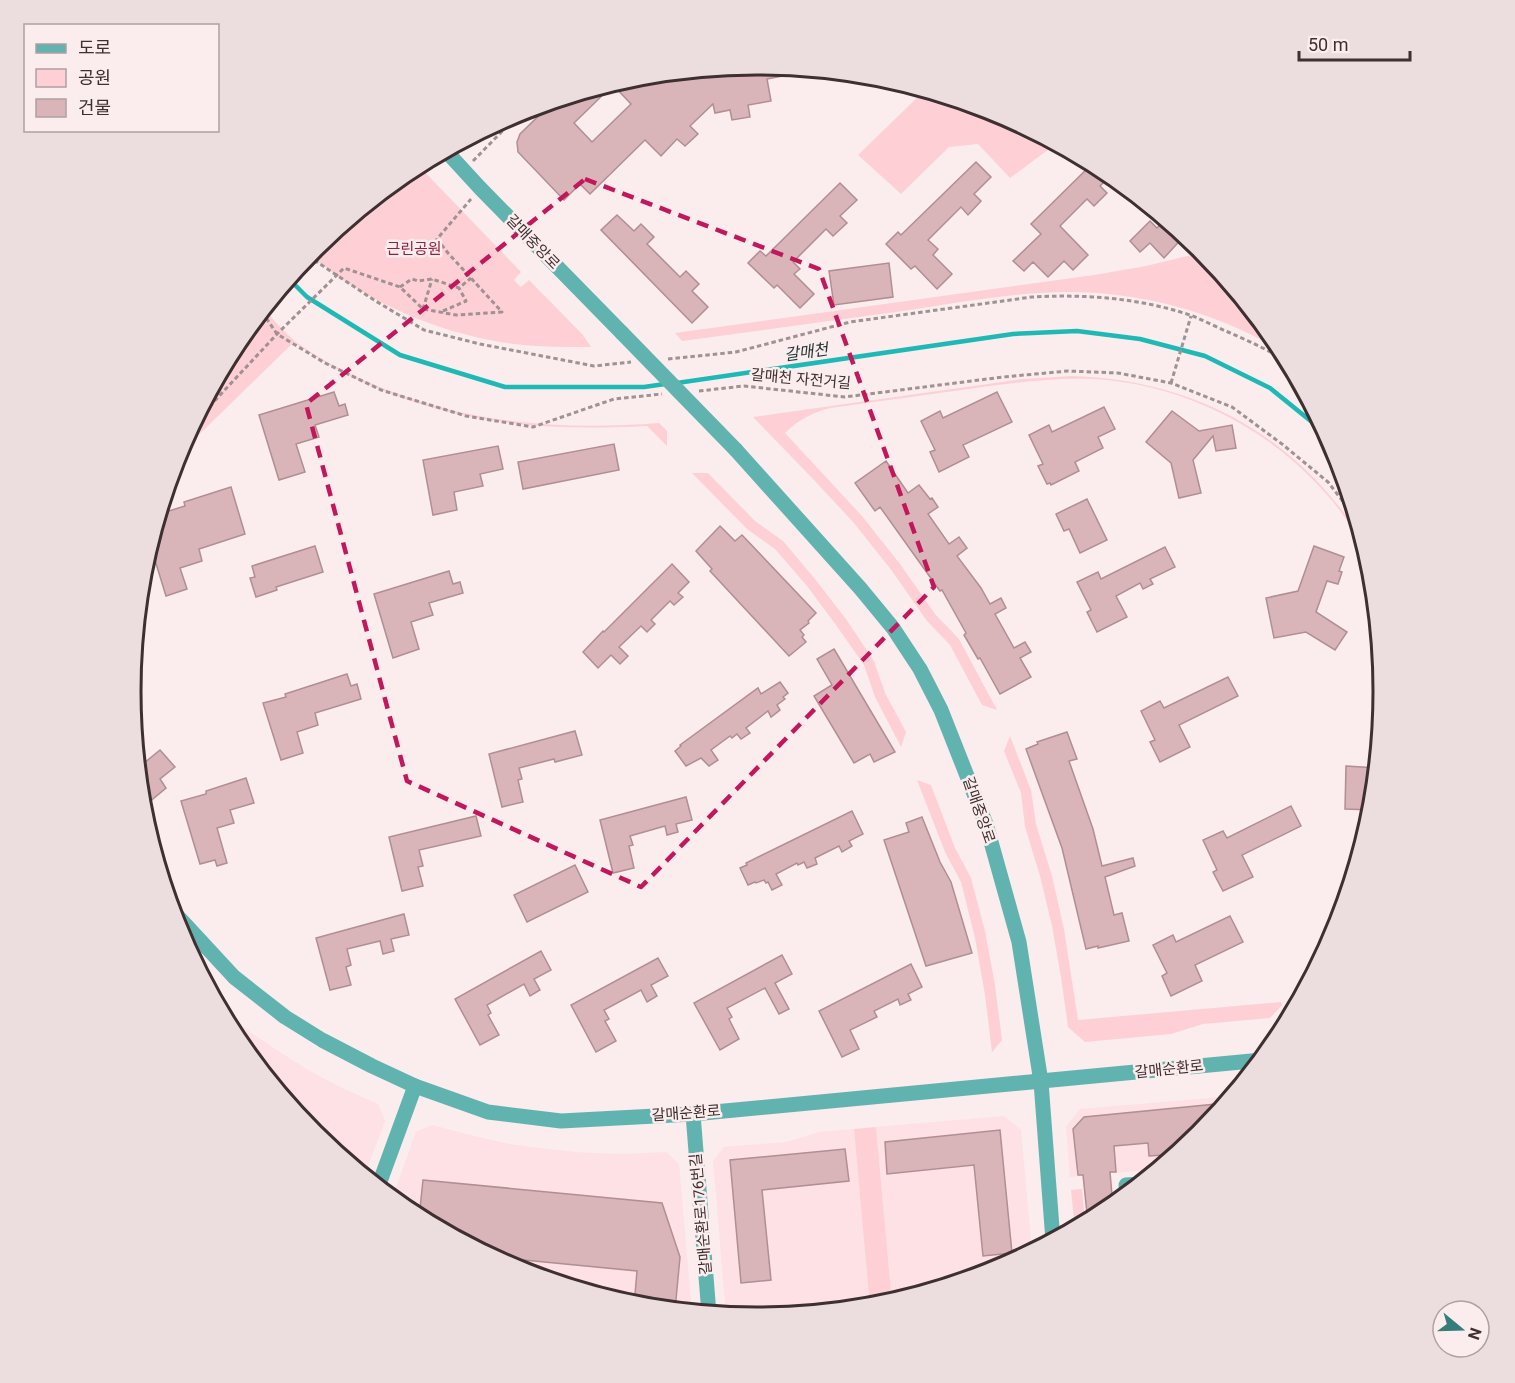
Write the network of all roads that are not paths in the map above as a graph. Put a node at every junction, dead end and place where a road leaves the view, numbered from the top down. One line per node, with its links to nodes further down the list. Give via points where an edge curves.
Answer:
1 (451, 157): 4 (street, 갈매중앙로, bridge, via 736,450 860,588 920,669 941,710 986,824 1019,942)
2 (190, 930): 5 (street, 갈매순환로, via 234,977 285,1017)
3 (1251, 1061): 4 (street, 갈매순환로)
4 (1041, 1082): 6 (street, 갈매순환로); 8 (street, 갈매중앙로)
5 (415, 1086): 6 (street, 갈매순환로, via 488,1112 561,1121); 7 (street)
6 (693, 1114): 9 (street, 갈매순환로176번길)
7 (381, 1180)
8 (1052, 1232)
9 (708, 1306)

